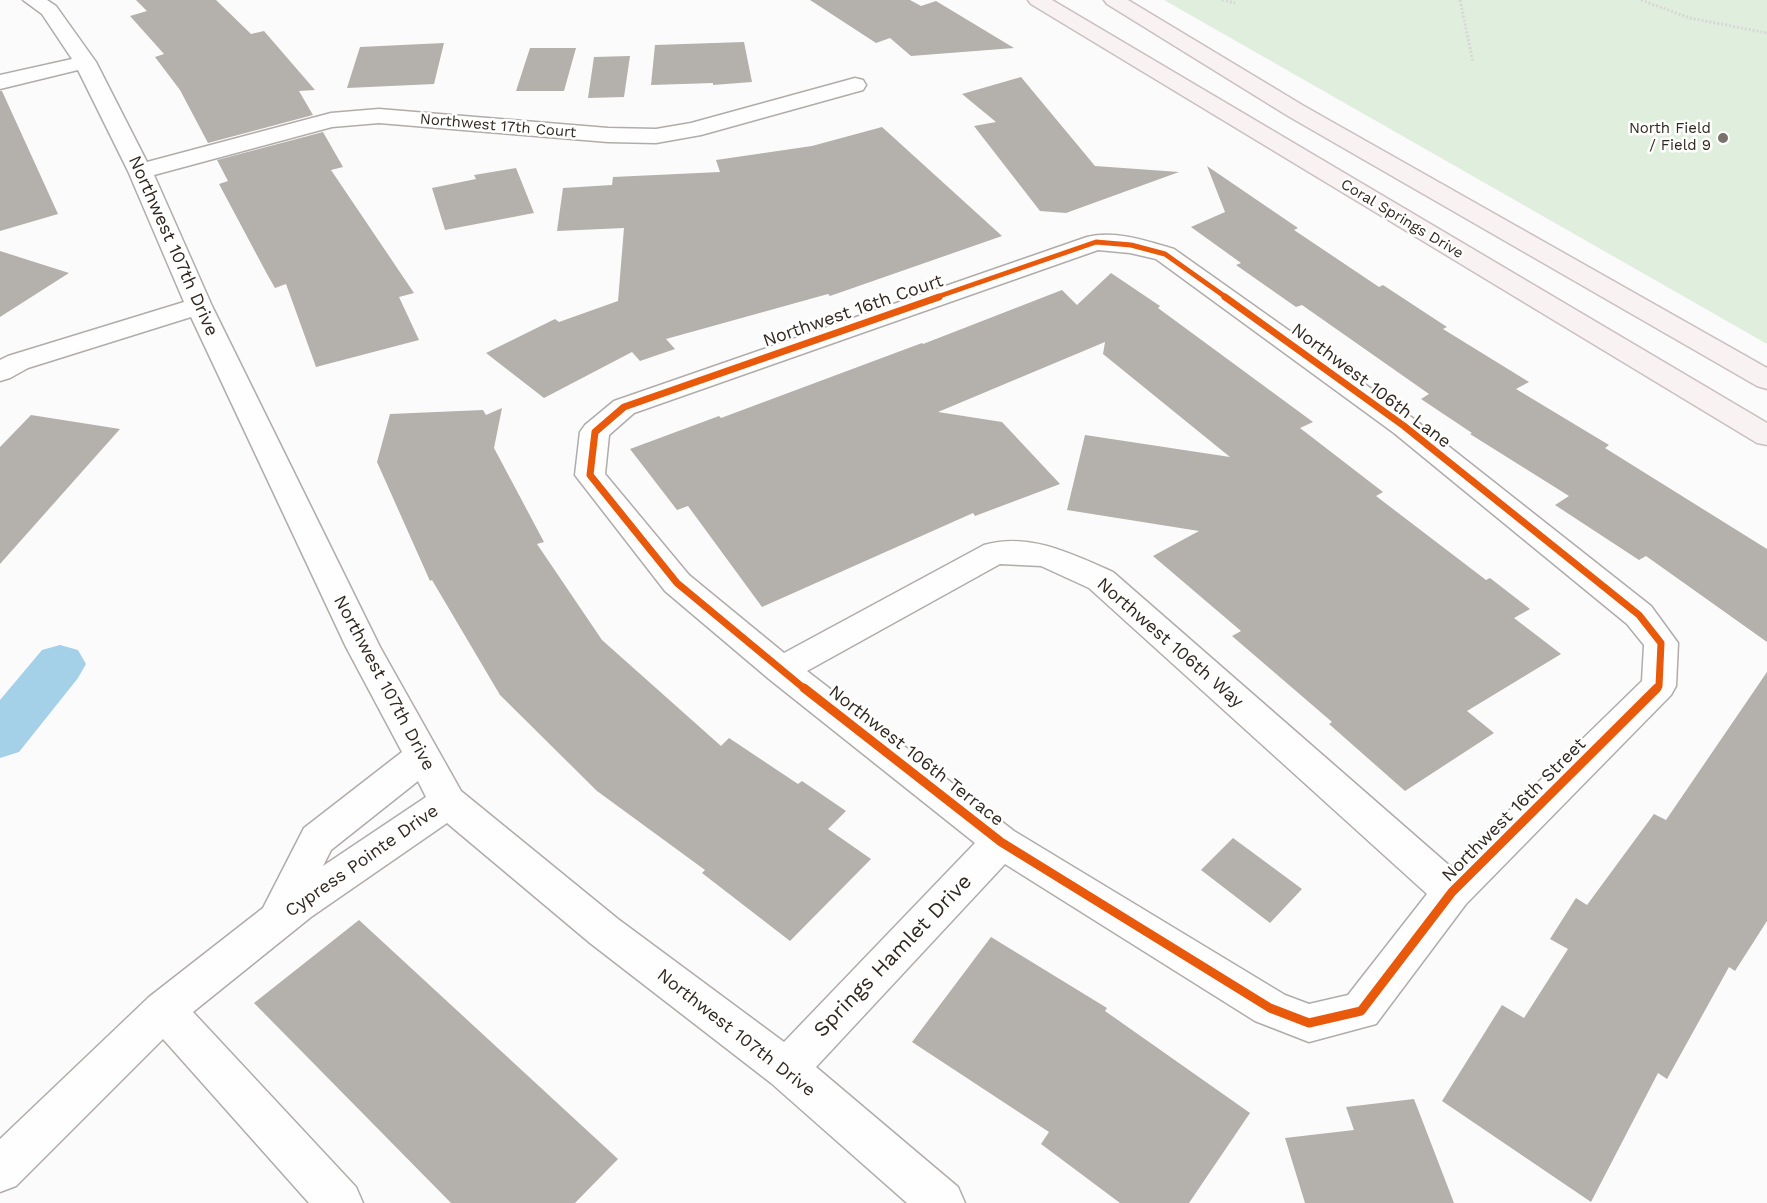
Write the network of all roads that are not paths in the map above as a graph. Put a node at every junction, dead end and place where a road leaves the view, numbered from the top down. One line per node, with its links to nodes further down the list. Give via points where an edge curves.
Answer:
1 (33, 0): 4 (street, Northwest 107th Drive, via 49,10)
2 (1038, 0): 13 (main road, Coral Springs Drive)
3 (1114, 0): 11 (main road, via 1296,111)
4 (85, 62): 5 (street); 7 (street, Northwest 107th Drive)
5 (0, 82)
6 (855, 85): 7 (street, Northwest 17th Court, via 693,130 656,136 379,116 331,120)
7 (140, 171): 9 (street, Northwest 107th Drive)
8 (1131, 245): 12 (street, Northwest 16th Court, via 1096,242 624,407); 14 (street, Northwest 106th Lane, via 1165,254 1404,426 1640,615)
9 (199, 306): 10 (street, via 18,362); 16 (street, Northwest 107th Drive, via 363,647)
10 (0, 372)
11 (1767, 380)
12 (595, 432): 15 (street, Northwest 106th Terrace, via 590,475 677,583)
13 (1767, 436)
14 (1661, 642): 19 (street, Northwest 16th Street, via 1659,686)
15 (781, 670): 18 (street, Northwest 106th Terrace); 19 (street, Northwest 106th Way, via 995,553 1046,555 1101,580)
16 (423, 756): 17 (street, Northwest 107th Drive); 20 (street, Cypress Pointe Drive, via 317,839)
17 (448, 802): 20 (street, Cypress Pointe Drive); 23 (street, Northwest 107th Drive, via 604,931)
18 (1001, 842): 22 (street, Northwest 106th Terrace, via 1270,1008); 23 (street, Springs Hamlet Drive)
19 (1452, 892): 22 (street, Northwest 16th Street, via 1361,1011)
20 (277, 921): 21 (street, Cypress Pointe Drive)
21 (164, 1010): 24 (street, Cypress Pointe Drive); 25 (street)
22 (1309, 1023)
23 (786, 1070): 26 (street, Northwest 107th Drive)
24 (0, 1170)
25 (340, 1203)
26 (942, 1203)

